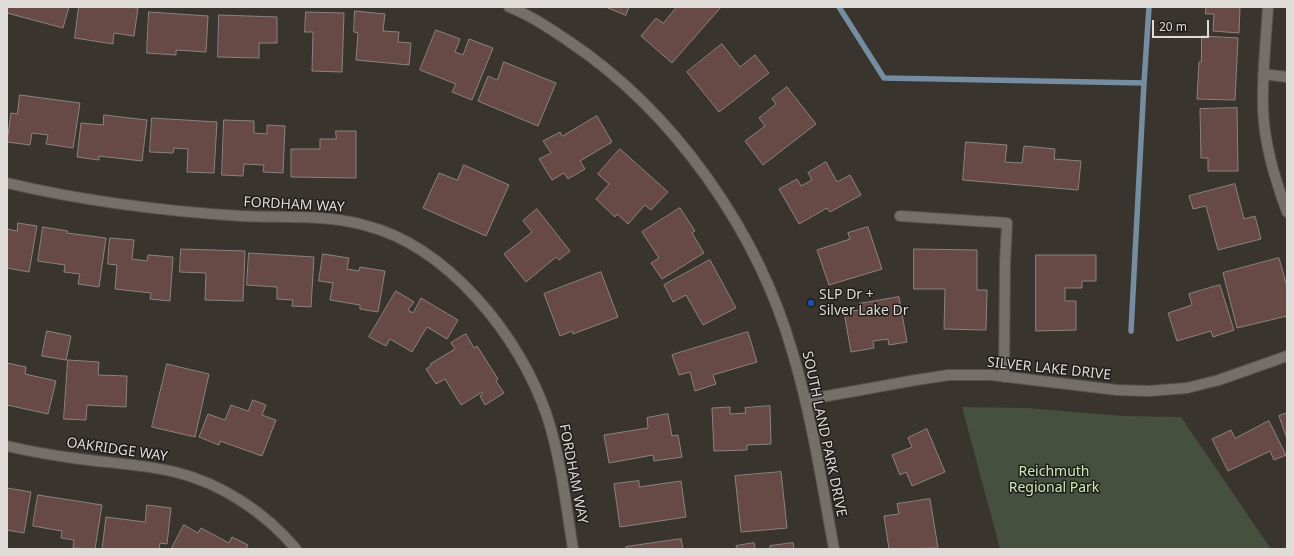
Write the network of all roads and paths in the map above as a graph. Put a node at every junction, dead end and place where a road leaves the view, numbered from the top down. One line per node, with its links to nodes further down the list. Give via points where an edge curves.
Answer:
1 (509, 7): 10 (street, SOUTH LAND PARK DRIVE, via 588,54 626,85 674,136 713,185 745,238 772,294 793,353)
2 (1268, 7): 3 (street)
3 (1264, 74): 4 (street); 6 (street, via 1263,109 1266,136 1275,179)
4 (1287, 77)
5 (7, 183): 13 (street, FORDHAM WAY, via 102,201 172,210 242,216 322,217 365,225 411,244 460,281 492,315 518,353 547,416 556,450)
6 (1287, 212)
7 (900, 216): 9 (street, via 1007,223)
8 (1287, 356): 9 (street, SILVER LAKE DRIVE, via 1219,380 1187,388 1149,391 1117,390)
9 (1004, 377): 10 (street, SILVER LAKE DRIVE, via 949,375)
10 (805, 400): 14 (street, SOUTH LAND PARK DRIVE)
11 (7, 446): 12 (street, OAKRIDGE WAY, via 72,458 143,466 205,482 260,514)
12 (296, 549)
13 (573, 549)
14 (834, 549)

